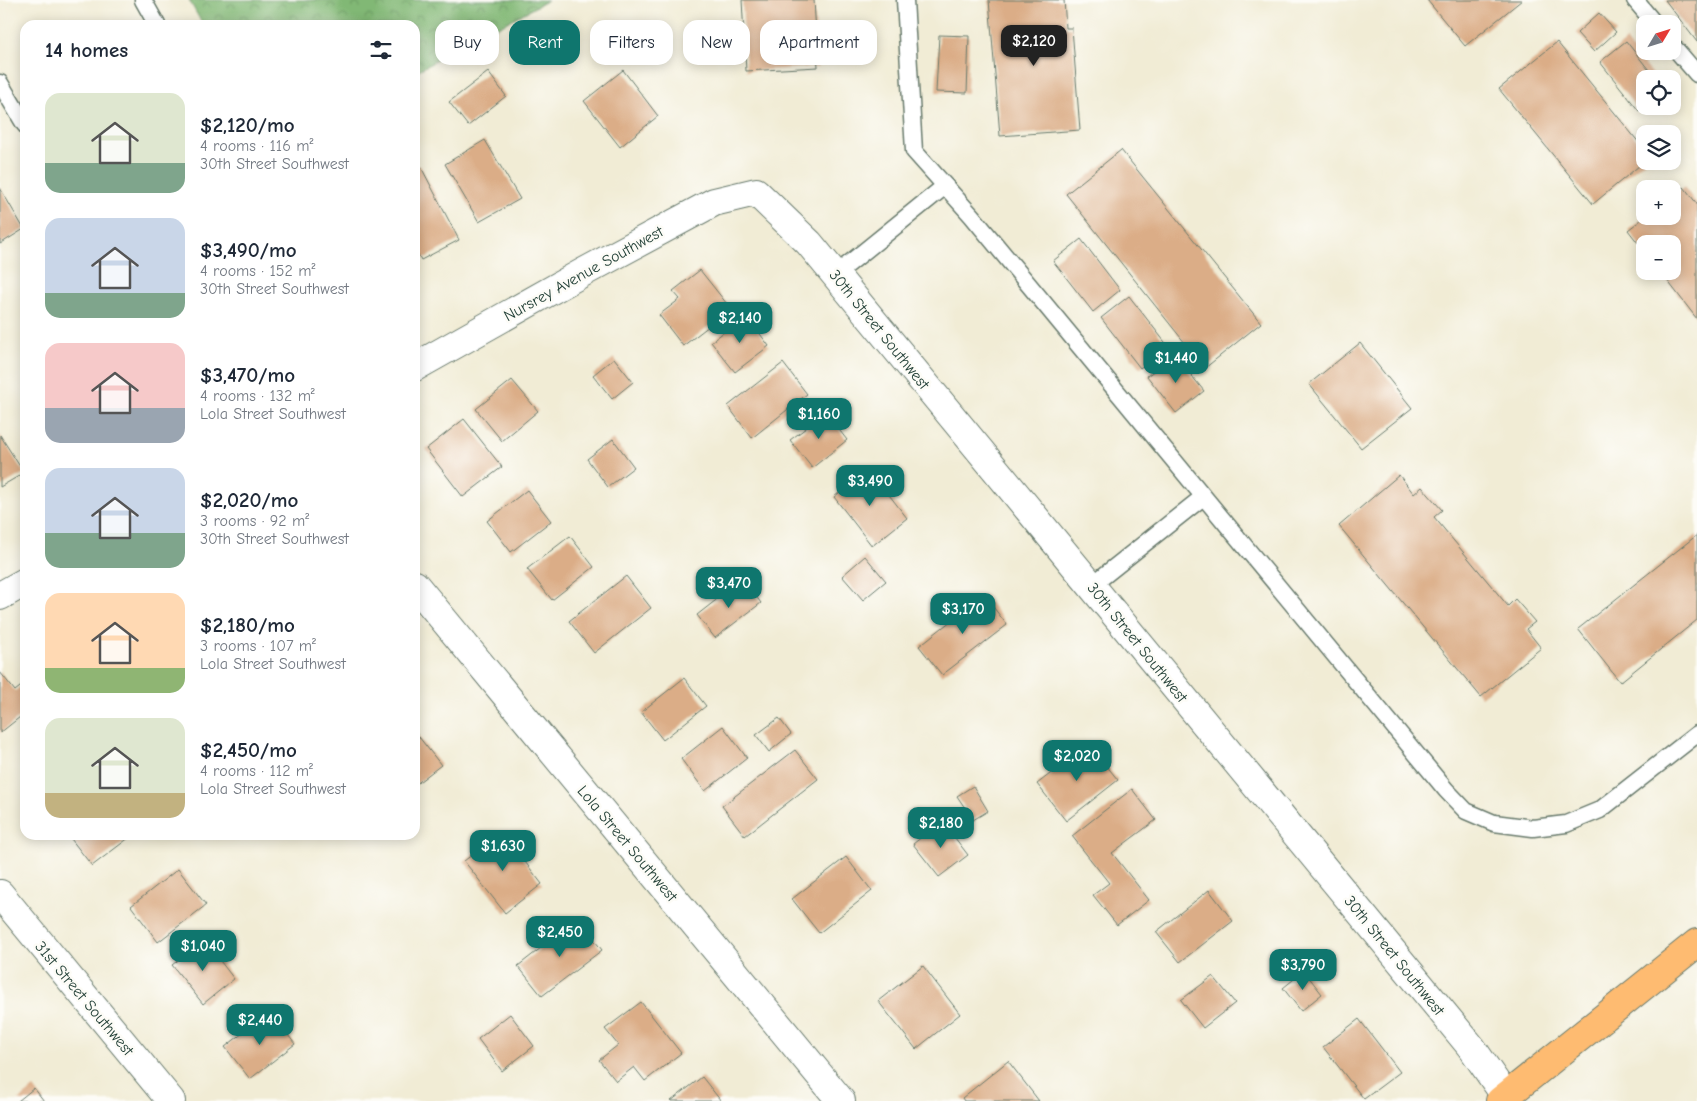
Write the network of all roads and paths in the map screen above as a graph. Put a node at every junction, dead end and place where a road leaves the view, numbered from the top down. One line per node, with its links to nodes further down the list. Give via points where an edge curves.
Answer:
1 (143, 0): 5 (lane)
2 (905, 0): 10 (lane, via 914,151)
3 (1635, 0): 4 (lane)
4 (1648, 15)
5 (154, 20)
6 (1681, 55): 7 (lane)
7 (1697, 74)
8 (0, 83): 9 (lane)
9 (20, 117)
10 (945, 186): 12 (lane); 14 (lane)
11 (756, 192): 12 (street, 30th Street Southwest, via 809,243); 13 (street, Nursrey Avenue Southwest, via 714,202)
12 (836, 275): 16 (street, 30th Street Southwest)
13 (420, 364)
14 (1203, 496): 16 (lane); 19 (lane, via 1466,812 1494,823 1533,828 1566,824 1600,810)
15 (20, 585): 18 (street)
16 (1091, 586): 22 (street, 30th Street Southwest, via 1472,1048)
17 (420, 591): 24 (street, Lola Street Southwest)
18 (0, 596)
19 (1697, 734)
20 (0, 894): 23 (street, 31st Street Southwest)
21 (1697, 943): 22 (main road)
22 (1505, 1099)
23 (171, 1101)
24 (841, 1101)

